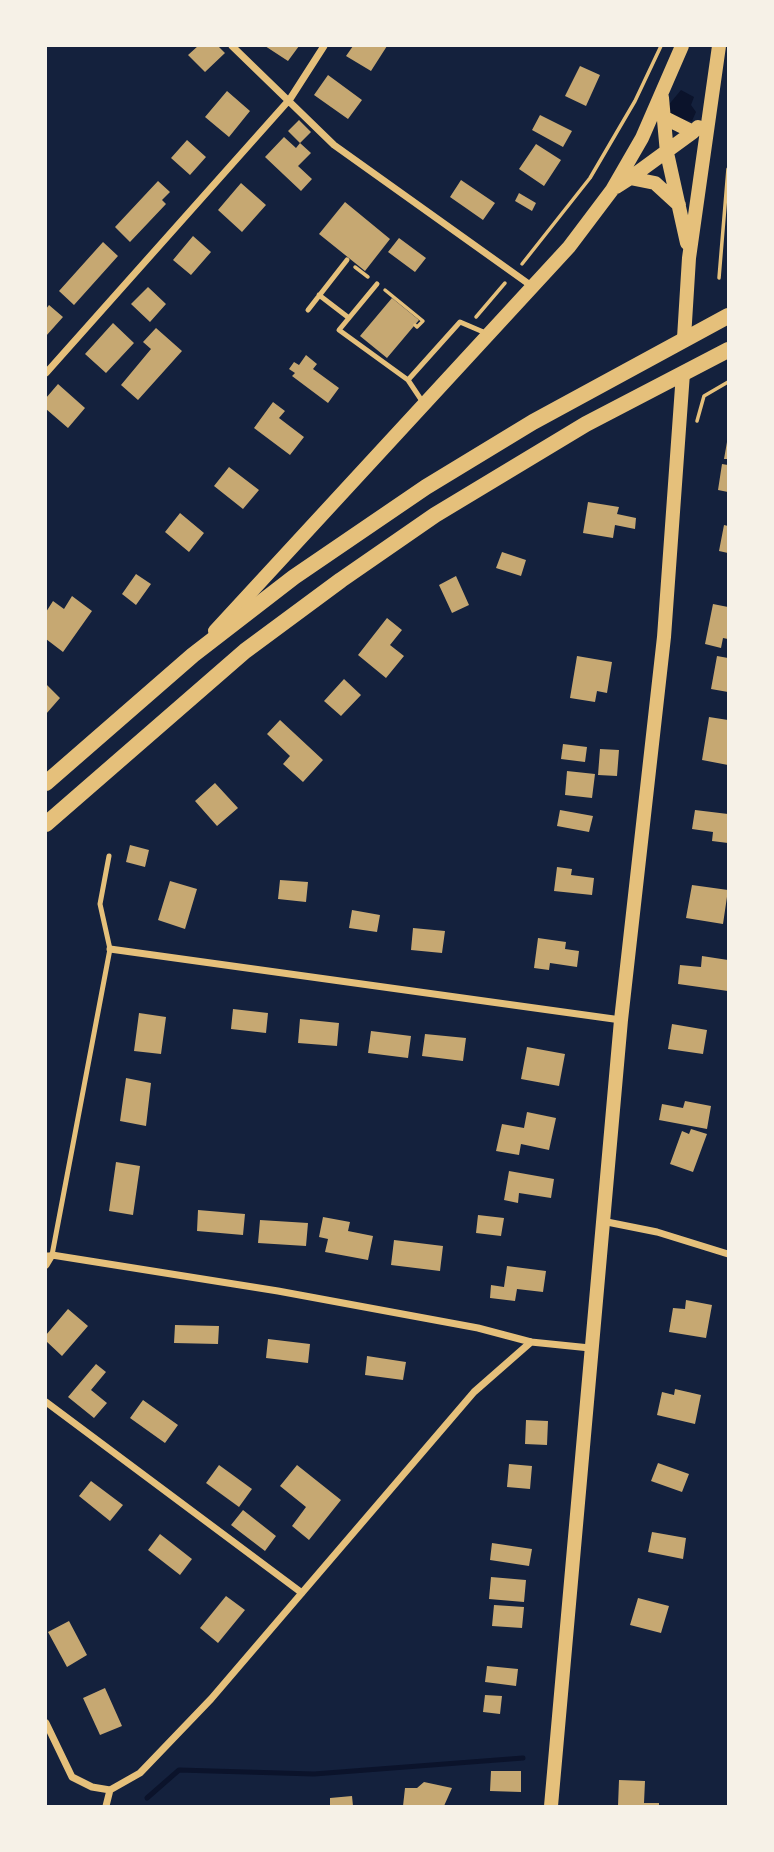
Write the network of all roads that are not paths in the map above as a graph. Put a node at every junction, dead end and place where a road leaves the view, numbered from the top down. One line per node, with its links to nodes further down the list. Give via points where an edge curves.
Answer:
1 (232, 46): 6 (street)
2 (324, 46): 6 (street)
3 (682, 46): 5 (main road)
4 (719, 46): 7 (main road)
5 (662, 94): 8 (main road); 12 (main road)
6 (290, 99): 17 (street, via 334,145); 25 (street)
7 (710, 114): 9 (main road); 14 (main road)
8 (663, 117): 9 (main road); 10 (main road)
9 (693, 132): 10 (main road)
10 (667, 153): 11 (main road); 13 (main road)
11 (630, 178): 12 (main road); 13 (main road, via 655,183)
12 (612, 190): 17 (main road)
13 (680, 206): 14 (main road)
14 (689, 258): 23 (main road)
15 (347, 260): 18 (lane)
16 (377, 284): 21 (lane)
17 (534, 287): 22 (main road)
18 (319, 295): 19 (lane); 21 (lane)
19 (308, 310)
20 (729, 316): 23 (highway)
21 (349, 318): 27 (lane, via 339,330)
22 (491, 335): 27 (lane, via 460,322); 28 (main road)
23 (684, 338): 29 (highway, via 426,487 294,577)
24 (729, 350): 26 (highway)
25 (46, 373)
26 (683, 373): 31 (highway, via 586,424 435,515 341,580 246,651); 34 (main road, via 664,638)
27 (408, 380): 28 (lane)
28 (425, 406): 29 (main road)
29 (194, 655): 30 (highway)
30 (46, 783)
31 (46, 824)
32 (109, 856): 33 (lane, via 100,904)
33 (110, 949): 34 (street); 37 (lane)
34 (621, 1020): 35 (main road)
35 (602, 1221): 36 (street); 40 (main road)
36 (729, 1254)
37 (49, 1255): 38 (street); 39 (street, via 278,1291)
38 (46, 1265)
39 (531, 1342): 40 (street); 42 (street, via 474,1391)
40 (590, 1348): 46 (main road)
41 (46, 1402): 42 (street)
42 (302, 1593): 44 (street, via 140,1773)
43 (46, 1723): 44 (street, via 72,1777)
44 (110, 1790): 45 (street)
45 (106, 1807)
46 (551, 1807)

